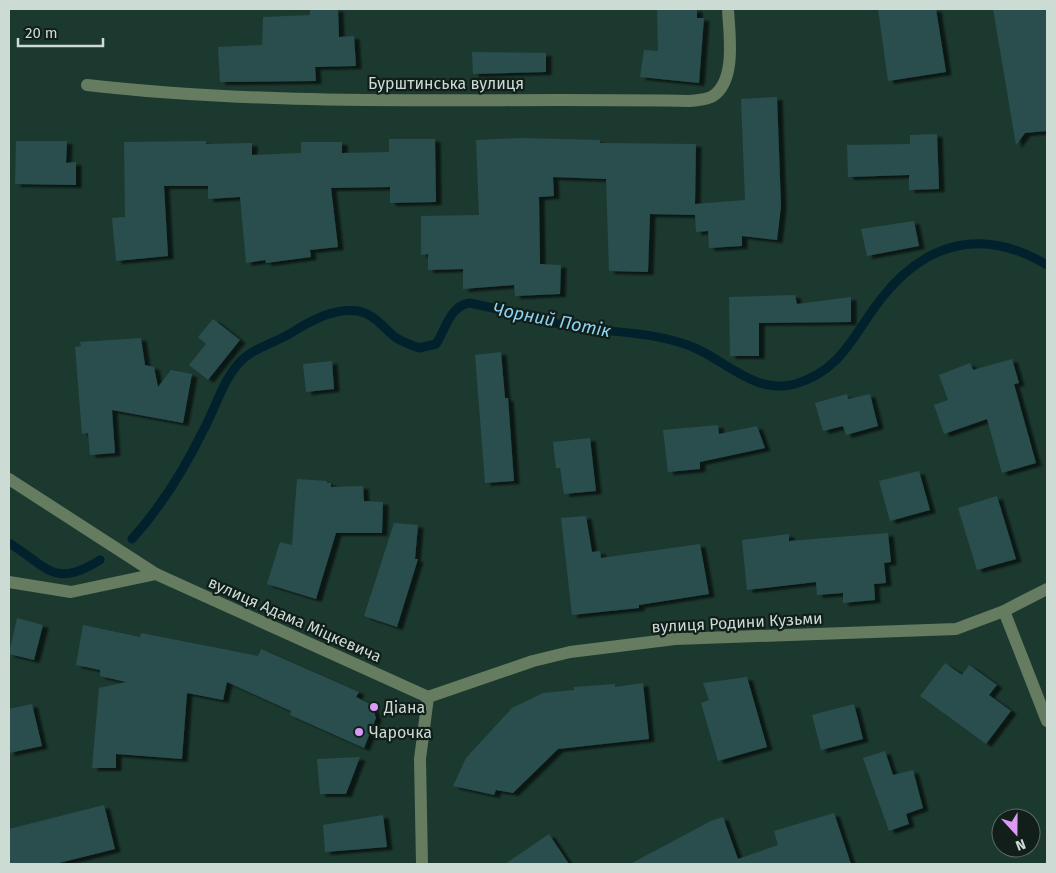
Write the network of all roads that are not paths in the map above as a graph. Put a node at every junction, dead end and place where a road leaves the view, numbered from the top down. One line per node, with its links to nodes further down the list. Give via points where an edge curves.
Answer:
1 (728, 9): 2 (street, Бурштинська вулиця, via 730,56 725,82 712,96 690,101 284,100)
2 (87, 85)
3 (9, 479): 4 (street, вулиця Адама Міцкевича)
4 (156, 574): 5 (street, via 71,592); 8 (street, вулиця Адама Міцкевича)
5 (9, 582)
6 (1047, 589): 7 (street, вулиця Родини Кузьми)
7 (1004, 611): 8 (street, вулиця Родини Кузьми, via 956,630 675,640 570,652 533,661); 9 (street)
8 (428, 698): 10 (street, via 420,759)
9 (1047, 721)
10 (422, 864)

